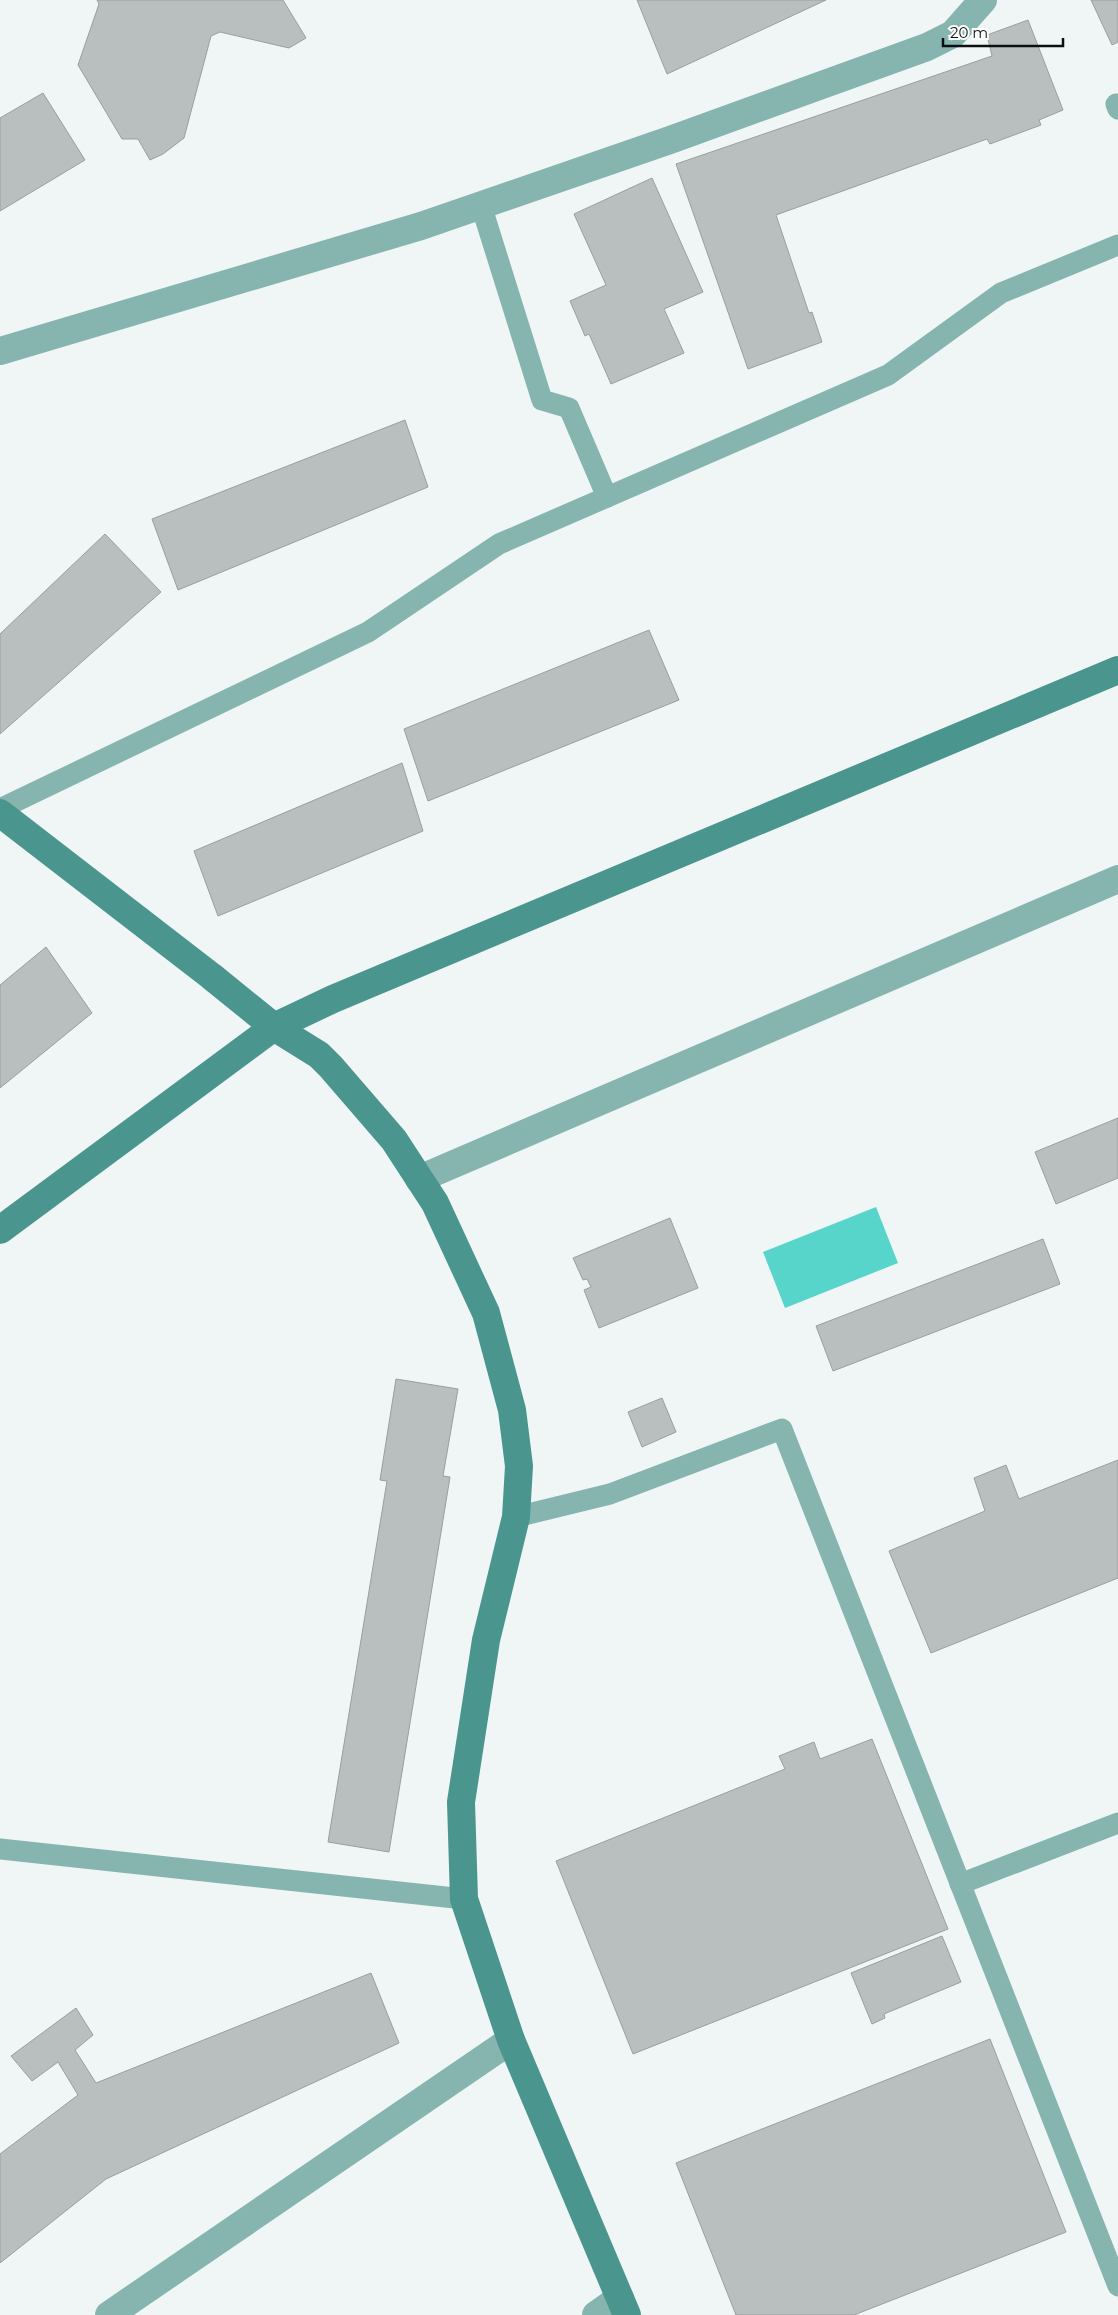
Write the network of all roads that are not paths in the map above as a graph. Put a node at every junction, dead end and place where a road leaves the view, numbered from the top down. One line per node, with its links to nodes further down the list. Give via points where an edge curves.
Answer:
1 (983, 0): 2 (street, via 953,34 927,47)
2 (481, 205): 4 (street, via 421,226); 5 (lane, via 542,400 569,408)
3 (1118, 245): 5 (lane, via 1001,293 888,375)
4 (0, 351)
5 (607, 497): 7 (lane, via 499,544 368,632)
6 (1118, 670): 9 (street, via 342,996)
7 (0, 811): 9 (street)
8 (1118, 879): 10 (street)
9 (274, 1028): 10 (street, via 319,1055 394,1140); 11 (street)
10 (419, 1179): 12 (street, via 436,1203 486,1313 512,1410 519,1466)
11 (0, 1230)
12 (516, 1517): 15 (lane, via 610,1494 782,1429); 16 (street, via 486,1640 460,1802)
13 (1118, 1823): 15 (lane)
14 (0, 1849): 16 (lane)
15 (960, 1884): 18 (lane)
16 (464, 1899): 17 (street)
17 (511, 2040): 19 (street); 20 (street)
18 (1118, 2286)
19 (624, 2307): 21 (street)
20 (109, 2315)
21 (596, 2315)

